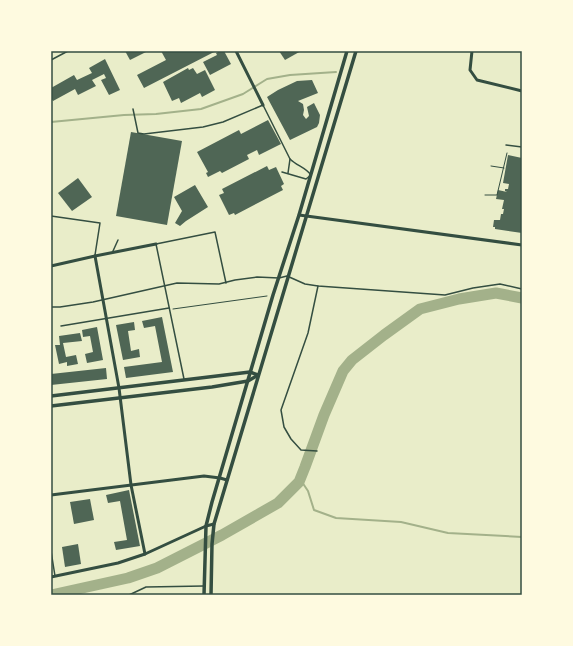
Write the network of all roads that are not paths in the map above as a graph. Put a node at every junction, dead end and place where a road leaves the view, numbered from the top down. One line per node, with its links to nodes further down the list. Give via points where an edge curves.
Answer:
1 (68, 51): 6 (lane)
2 (236, 51): 8 (street)
3 (347, 51): 15 (street)
4 (356, 51): 16 (street)
5 (472, 51): 7 (street, via 470,70 477,80)
6 (51, 60)
7 (522, 91)
8 (263, 105): 9 (lane, via 223,122 203,127 144,134 138,134); 12 (lane)
9 (133, 109)
10 (506, 145): 11 (lane)
11 (522, 147)
12 (290, 159): 14 (lane); 15 (lane)
13 (282, 172): 14 (lane)
14 (288, 174): 15 (lane, via 306,179)
15 (311, 175): 16 (street); 17 (street)
16 (318, 177): 19 (street)
17 (299, 215): 19 (street); 27 (street)
18 (51, 216): 24 (lane, via 100,224)
19 (307, 216): 22 (street); 26 (street)
20 (118, 240): 23 (lane)
21 (156, 244): 23 (street); 28 (lane, via 215,232); 29 (lane)
22 (522, 245)
23 (112, 253): 24 (street)
24 (95, 256): 25 (street); 32 (street)
25 (51, 266)
26 (288, 276): 27 (lane); 30 (lane, via 305,284); 38 (street)
27 (279, 278): 28 (lane, via 257,277); 37 (street)
28 (226, 282): 29 (lane, via 177,283)
29 (165, 286): 32 (lane); 34 (lane)
30 (318, 286): 31 (lane, via 445,295 500,284); 45 (lane, via 308,333 281,410 284,427 300,450)
31 (522, 289)
32 (103, 299): 33 (lane); 35 (street)
33 (51, 307)
34 (170, 308): 35 (lane); 39 (lane)
35 (107, 318): 36 (lane); 41 (street)
36 (61, 326)
37 (250, 372): 38 (street); 39 (street); 40 (street)
38 (258, 375): 40 (street); 47 (street)
39 (184, 380): 41 (street)
40 (248, 381): 43 (street); 46 (street)
41 (118, 388): 42 (street); 43 (street)
42 (51, 396)
43 (120, 397): 44 (street); 48 (street)
44 (51, 406)
45 (317, 451)
46 (220, 478): 47 (street); 48 (street, via 204,476); 51 (street)
47 (227, 480): 50 (street)
48 (131, 484): 49 (street); 53 (street)
49 (51, 495)
50 (214, 524): 51 (street); 58 (street)
51 (206, 526): 53 (street); 55 (street)
52 (51, 551): 54 (lane)
53 (145, 554): 54 (street, via 118,563)
54 (53, 577)
55 (204, 586): 56 (lane, via 146,587); 57 (street)
56 (129, 595)
57 (204, 595)
58 (211, 595)

